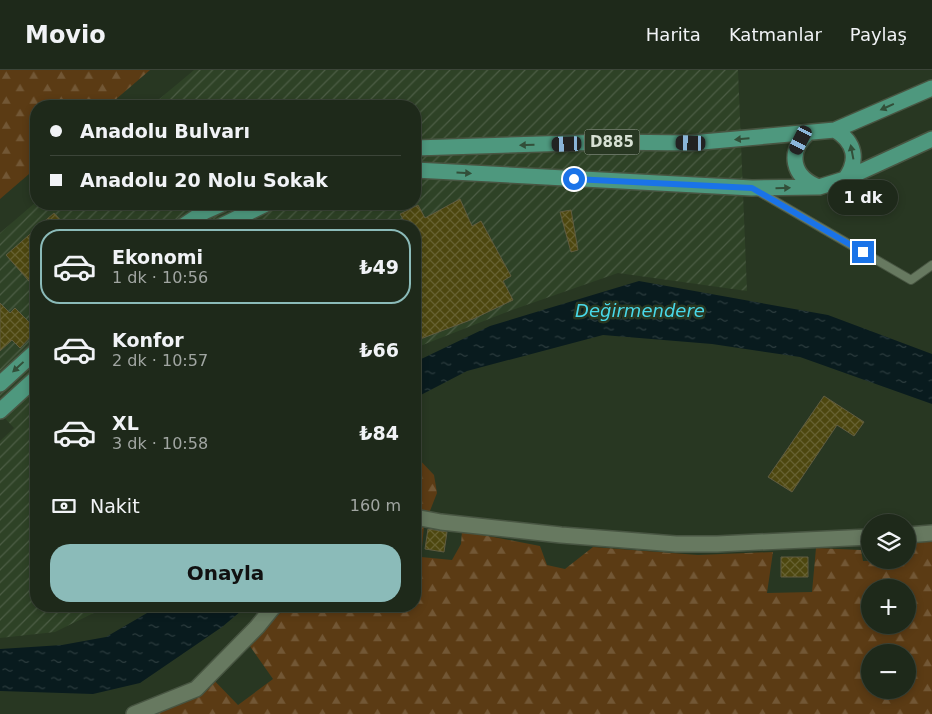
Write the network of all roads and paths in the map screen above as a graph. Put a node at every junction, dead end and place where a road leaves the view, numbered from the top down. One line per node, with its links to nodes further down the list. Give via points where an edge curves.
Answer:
1 (932, 88): 2 (highway, one-way to 2)
2 (835, 130): 3 (highway); 7 (highway, one-way to 2, via 851,171 854,152 844,135)
3 (808, 133): 5 (highway, D885, one-way to 5, via 691,143 606,142); 8 (highway, via 796,149 796,169)
4 (932, 139): 7 (highway)
5 (421, 148)
6 (421, 170): 9 (highway, one-way to 9)
7 (845, 179): 8 (highway)
8 (819, 187): 9 (highway, one-way to 8)
9 (752, 188): 14 (lane, via 911,280)
10 (208, 210): 12 (highway)
11 (254, 210): 13 (highway)
12 (192, 220)
13 (233, 220)
14 (932, 265)
15 (30, 356): 16 (highway, one-way to 16)
16 (0, 384)
17 (30, 384): 18 (highway)
18 (0, 411)
19 (421, 518): 22 (street, via 561,535 676,544)
20 (932, 533): 21 (street)
21 (916, 534)
22 (861, 537)
23 (269, 612): 24 (street, via 196,689)
24 (134, 714)

